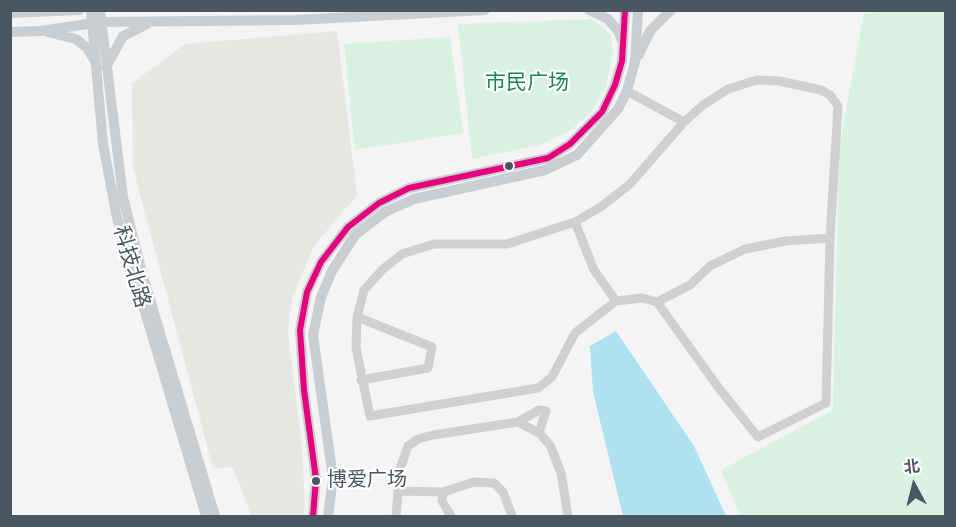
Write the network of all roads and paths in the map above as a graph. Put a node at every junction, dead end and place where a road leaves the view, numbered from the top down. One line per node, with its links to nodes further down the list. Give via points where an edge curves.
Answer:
1 (80, 10): 9 (main road)
2 (91, 10): 12 (main road, 科技北路)
3 (100, 10): 12 (main road)
4 (485, 10): 11 (main road, via 296,20)
5 (589, 10): 15 (main road, via 608,19 619,32)
6 (625, 10): 15 (main road)
7 (638, 10): 16 (main road)
8 (671, 10): 16 (main road, via 650,31)
9 (58, 11): 10 (main road)
10 (10, 13)
11 (151, 22): 12 (main road); 17 (main road, via 123,36)
12 (97, 23): 13 (main road); 17 (main road, 科技北路)
13 (40, 31): 14 (main road); 17 (main road, via 76,39)
14 (10, 32)
15 (623, 45): 32 (main road, via 615,85 602,112 570,144 548,158 409,188 379,203 348,227 321,262 307,292 300,330 316,479)
16 (635, 62): 18 (main road)
17 (101, 65): 30 (main road, 科技北路, via 103,144 117,218); 31 (main road, via 123,197 142,273)
18 (627, 91): 19 (street); 33 (main road, via 618,109 577,155 545,171 414,198 385,212 355,235 332,271 321,297 313,334 333,478)
19 (684, 122): 20 (street, via 630,184); 21 (street, via 728,88 757,80 779,81 830,94 838,106)
20 (575, 222): 22 (street, via 594,270); 24 (street, via 507,244 434,244 402,254 363,290)
21 (830, 238): 23 (street, via 745,249 710,266 690,285); 23 (street, via 826,403 758,437)
22 (616, 301): 23 (street, via 642,298); 25 (street, via 575,333 552,377 538,388 370,416)
23 (657, 302)
24 (357, 317): 25 (street); 25 (street, via 432,347 428,368)
25 (361, 380)
26 (518, 422): 27 (street); 27 (street, via 539,410 546,411); 28 (street, via 418,439 403,456)
27 (539, 433): 37 (street, via 550,445 561,473)
28 (398, 491): 29 (street); 34 (street)
29 (443, 492): 35 (street, via 442,501); 36 (street, via 474,482 494,483 503,492)
30 (206, 516)
31 (215, 516)
32 (313, 516)
33 (328, 516)
34 (396, 516)
35 (451, 516)
36 (512, 516)
37 (568, 516)

